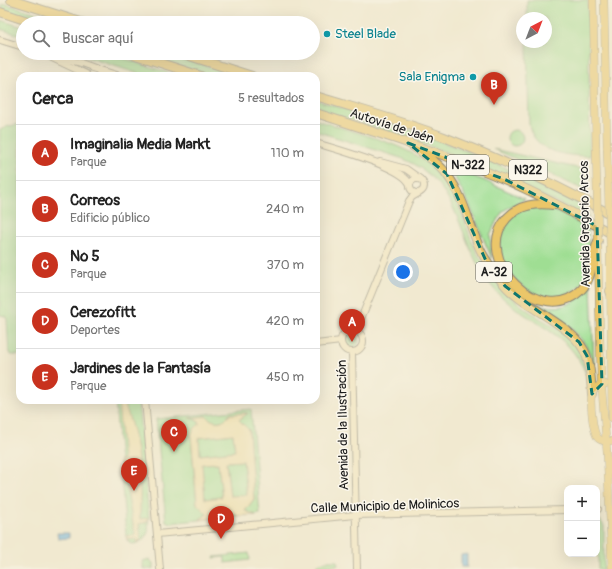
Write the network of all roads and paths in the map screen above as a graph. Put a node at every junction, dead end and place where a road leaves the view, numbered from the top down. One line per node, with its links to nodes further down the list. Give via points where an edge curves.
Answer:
1 (11, 0): 5 (highway)
2 (593, 0): 34 (main road, Avenida Gregorio Arcos, bridge)
3 (604, 0): 35 (main road, Avenida Gregorio Arcos, bridge)
4 (0, 12): 6 (highway)
5 (62, 16)
6 (16, 17)
7 (0, 40): 8 (street)
8 (16, 45)
9 (55, 60): 14 (street)
10 (69, 60): 13 (street)
11 (151, 60): 18 (highway)
12 (202, 60): 19 (highway)
13 (96, 68): 15 (street); 16 (street); 17 (street)
14 (80, 72)
15 (87, 72)
16 (100, 72)
17 (108, 72)
18 (188, 72)
19 (239, 72)
20 (320, 97): 22 (highway, Autovía de Jaén / N-322)
21 (320, 114): 23 (highway, Autovía de Jaén / N-322)
22 (442, 136): 31 (highway, N322, via 483,150); 32 (highway, Autovía de Jaén / N-322, via 532,175)
23 (408, 143): 30 (highway, Autovía de Jaén / N-322, via 506,180); 42 (highway, A-32, via 448,174 486,261 505,286 579,342 587,356)
24 (320, 144): 25 (street)
25 (363, 158): 26 (street, via 406,169); 27 (street, via 399,173 409,181)
26 (420, 179): 27 (street, via 414,179); 28 (street, via 424,186)
27 (410, 186): 28 (street, via 412,191); 29 (street)
28 (419, 193): 29 (street)
29 (409, 201): 36 (street)
30 (560, 206): 33 (highway, Autovía de Jaén / N-322); 34 (highway, A-32, via 540,203 523,206 504,221 499,230 496,248 499,258 503,268 517,286 544,301 559,301 576,295 587,282)
31 (612, 209)
32 (612, 215)
33 (612, 234)
34 (598, 239): 40 (main road, Avenida Gregorio Arcos)
35 (611, 293): 41 (main road, Avenida Gregorio Arcos)
36 (356, 331): 37 (street, via 347,331 342,335); 39 (street, via 363,341 361,348)
37 (341, 341): 38 (street); 39 (street, via 343,348)
38 (320, 344)
39 (352, 353): 47 (street, Avenida de la Ilustración)
40 (602, 384): 41 (main road); 42 (main road, via 595,388); 45 (main road, Avenida Gregorio Arcos)
41 (612, 384): 44 (main road, Avenida Gregorio Arcos)
42 (592, 394): 45 (main road, via 596,435)
43 (145, 404): 48 (street)
44 (612, 418)
45 (608, 443): 51 (main road, Avenida Gregorio Arcos)
46 (564, 510): 47 (street, Calle Municipio de Molinicos)
47 (355, 515): 48 (street, Calle Municipio de Molinicos); 50 (street, Avenida de la Ilustración)
48 (156, 534): 49 (street)
49 (160, 569)
50 (357, 569)
51 (612, 569)

